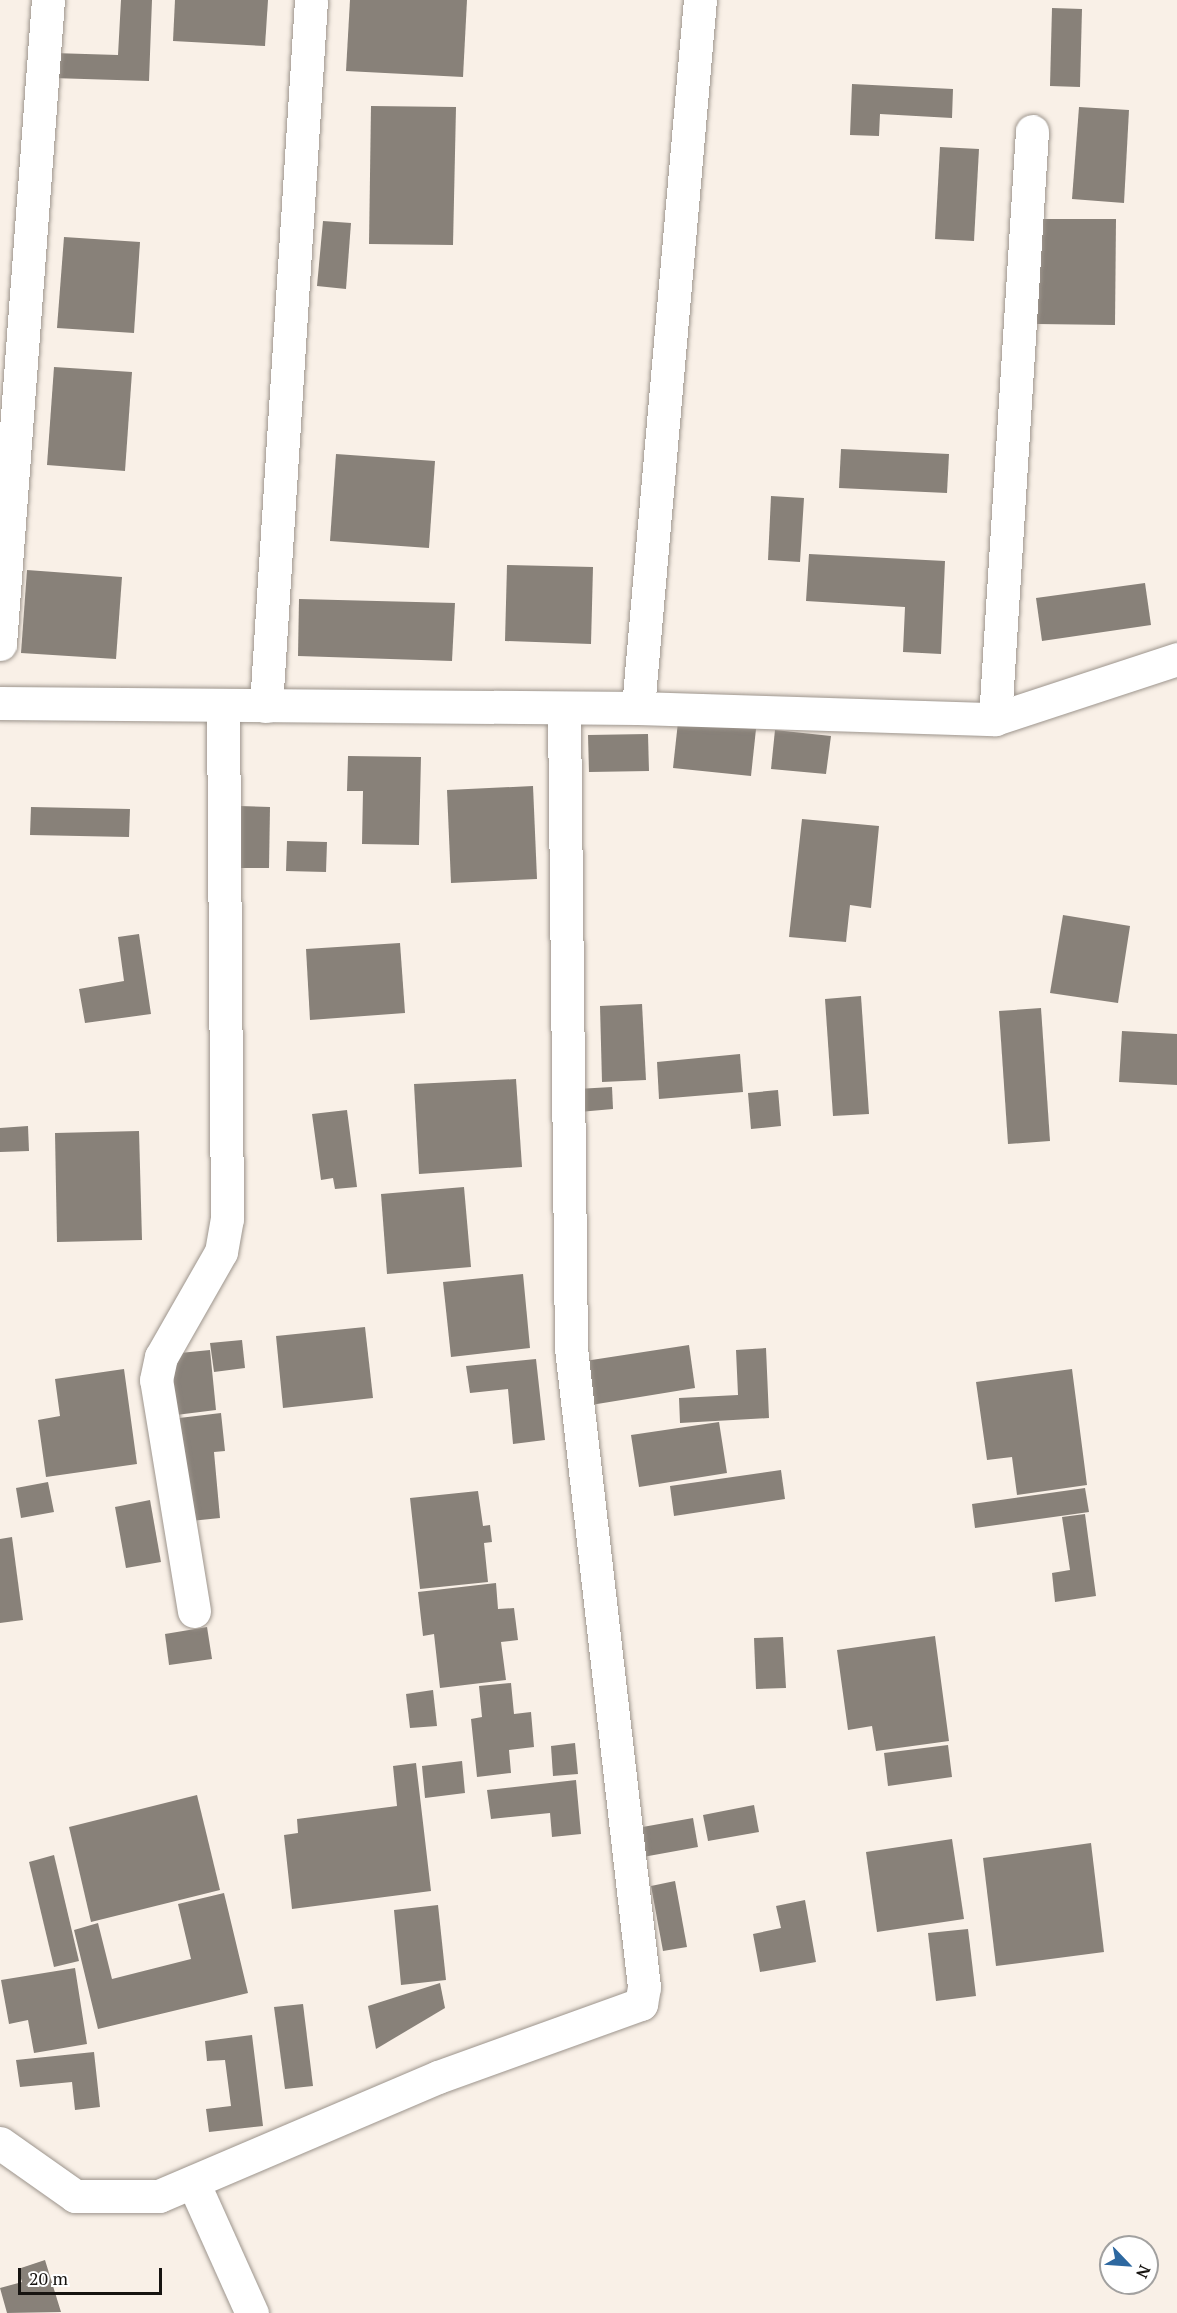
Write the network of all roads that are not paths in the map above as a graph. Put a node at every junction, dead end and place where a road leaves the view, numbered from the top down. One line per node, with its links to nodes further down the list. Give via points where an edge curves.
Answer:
1 (48, 0): 5 (street)
2 (311, 0): 9 (street)
3 (700, 0): 11 (street)
4 (1032, 131): 12 (street)
5 (0, 644)
6 (1177, 659): 12 (street)
7 (0, 703): 8 (street)
8 (223, 705): 9 (street); 13 (street, via 227,1219 221,1252 161,1357 156,1380)
9 (266, 706): 10 (street)
10 (564, 708): 11 (street); 15 (street, via 571,1348 644,1987 641,2004 438,2077)
11 (638, 708): 12 (street)
12 (995, 719)
13 (194, 1611)
14 (0, 2143): 15 (street, via 75,2196 159,2196)
15 (193, 2182): 16 (street)
16 (252, 2313)

